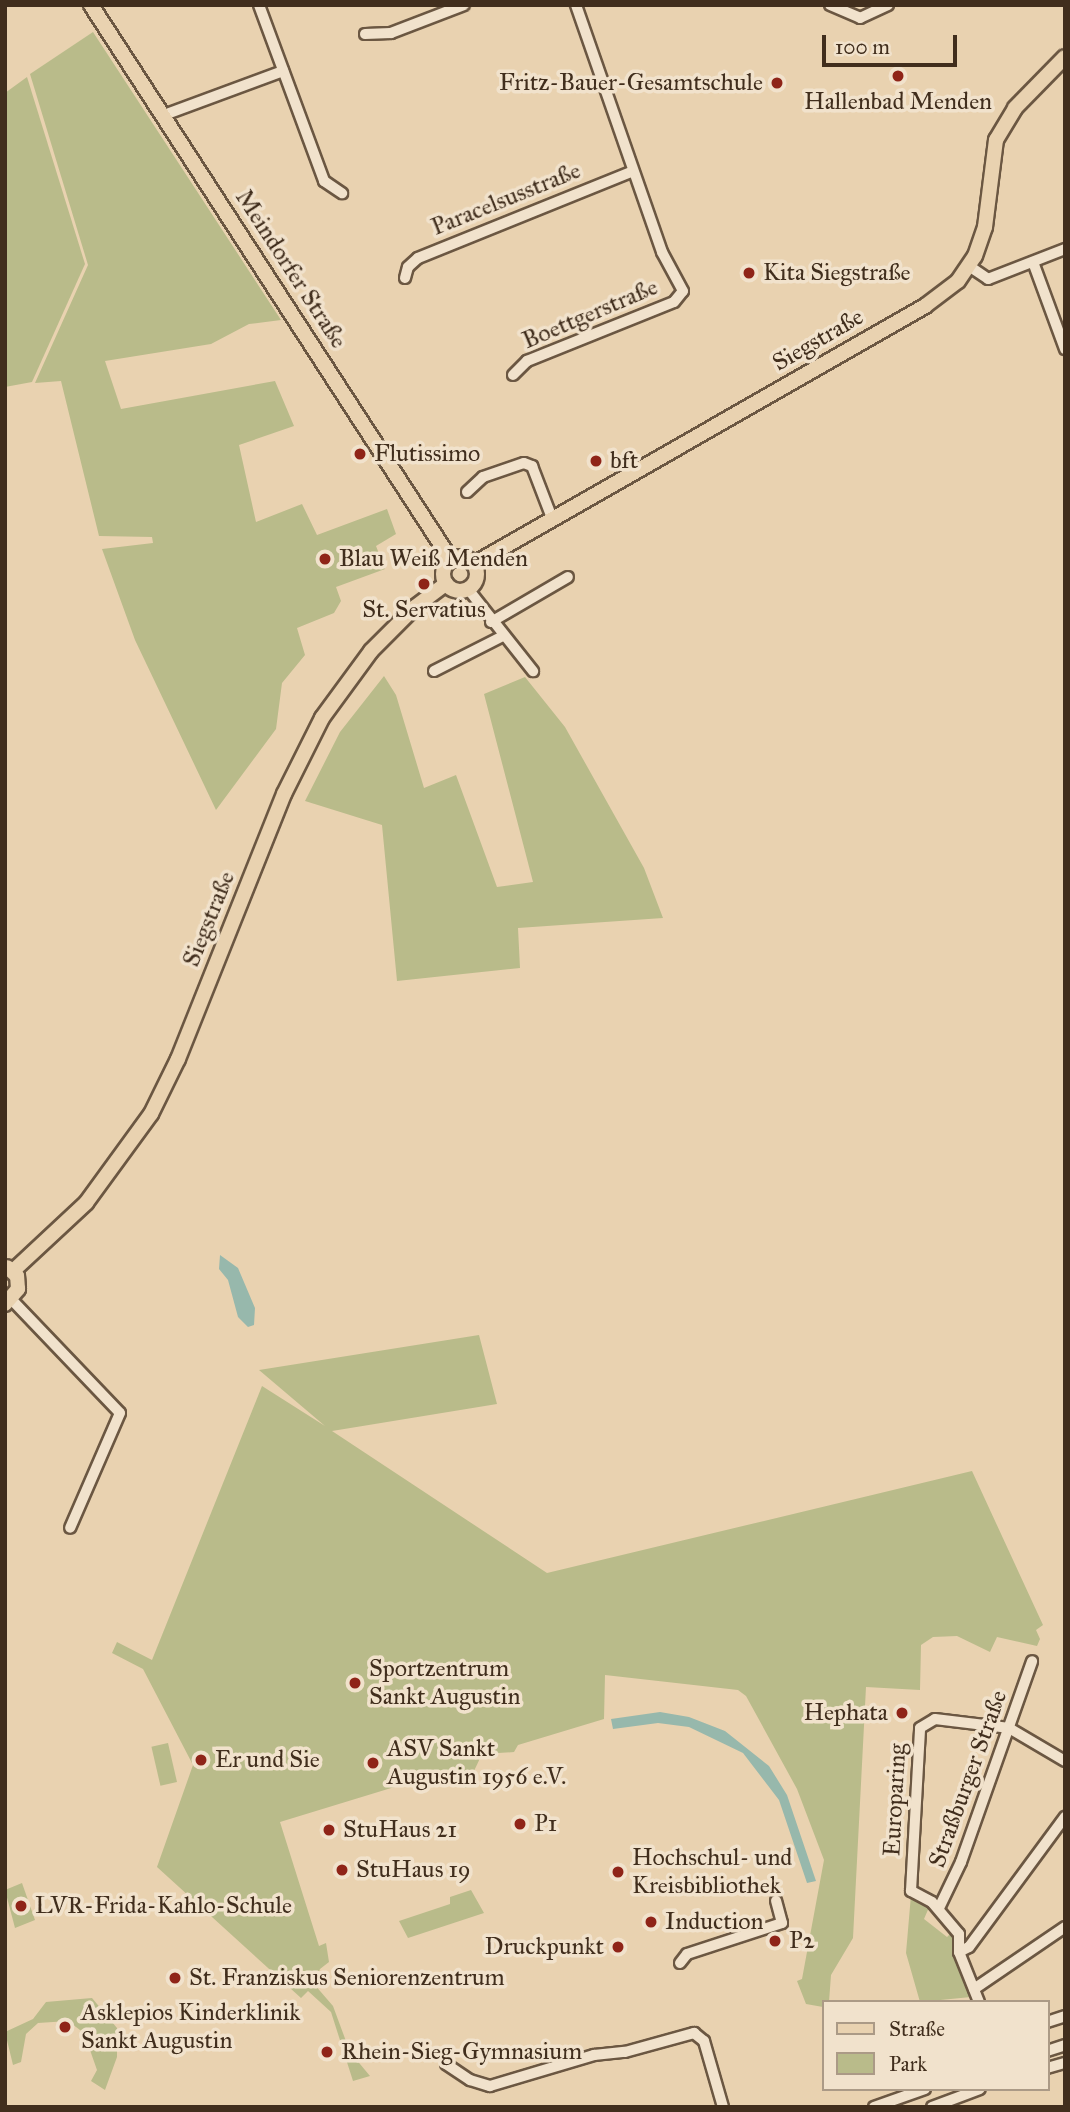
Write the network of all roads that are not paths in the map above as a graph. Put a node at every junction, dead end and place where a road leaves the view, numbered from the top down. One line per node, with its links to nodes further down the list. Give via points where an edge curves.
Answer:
1 (91, 5): 10 (main road, Meindorfer Straße)
2 (259, 5): 9 (street)
3 (464, 5): 7 (street, via 391,33)
4 (576, 5): 11 (street)
5 (830, 5): 6 (street, via 860,18)
6 (888, 5)
7 (365, 34)
8 (1065, 57): 15 (main road, Siegstraße, via 1014,108 996,140 985,227)
9 (283, 71): 10 (street); 12 (street, via 324,181)
10 (164, 116): 21 (main road, Meindorfer Straße)
11 (633, 171): 16 (street, Paracelsusstraße, via 418,258); 18 (street, Boettgerstraße, via 662,252 683,291 674,302 527,361)
12 (342, 193)
13 (1065, 249): 14 (street)
14 (1033, 262): 15 (street, via 988,279); 17 (street)
15 (968, 266): 20 (main road, Siegstraße, via 925,306)
16 (405, 278)
17 (1065, 349)
18 (513, 375)
19 (467, 492): 20 (street, via 483,477 524,463 531,466)
20 (552, 517): 22 (main road, Siegstraße)
21 (451, 560): 22 (main road, via 465,558); 24 (main road, via 444,569)
22 (474, 564): 25 (main road, via 477,578)
23 (568, 577): 26 (street)
24 (446, 584): 25 (main road, via 458,591); 30 (main road, Siegstraße, via 415,607 371,652 322,718 284,794 178,1059 151,1114 86,1203)
25 (468, 589): 26 (street)
26 (491, 622): 27 (street)
27 (503, 636): 28 (street); 29 (street)
28 (434, 671)
29 (533, 671)
30 (9, 1268): 31 (main road, Siegstraße, via 18,1289)
31 (9, 1302): 32 (street, via 120,1413)
32 (70, 1528)
33 (1032, 1661): 34 (street, Straßburger Straße)
34 (1009, 1728): 35 (street, Europaring); 38 (street, Straßburger Straße); 38 (street, Europaring, via 935,1719 920,1728 911,1891)
35 (1065, 1760)
36 (1065, 1817): 40 (street, via 969,1947)
37 (776, 1901): 41 (street, via 782,1923 687,1954)
38 (939, 1909): 40 (street, Europaring, via 959,1934)
39 (1065, 1927): 42 (street)
40 (959, 1952): 42 (street, Europaring)
41 (680, 1963)
42 (974, 1989): 43 (street, Europaring)
43 (978, 2000)
44 (446, 2064): 48 (street, via 490,2086 694,2032 704,2041)
45 (920, 2091): 47 (street)
46 (975, 2091): 49 (street)
47 (879, 2106)
48 (723, 2107)
49 (932, 2107)

